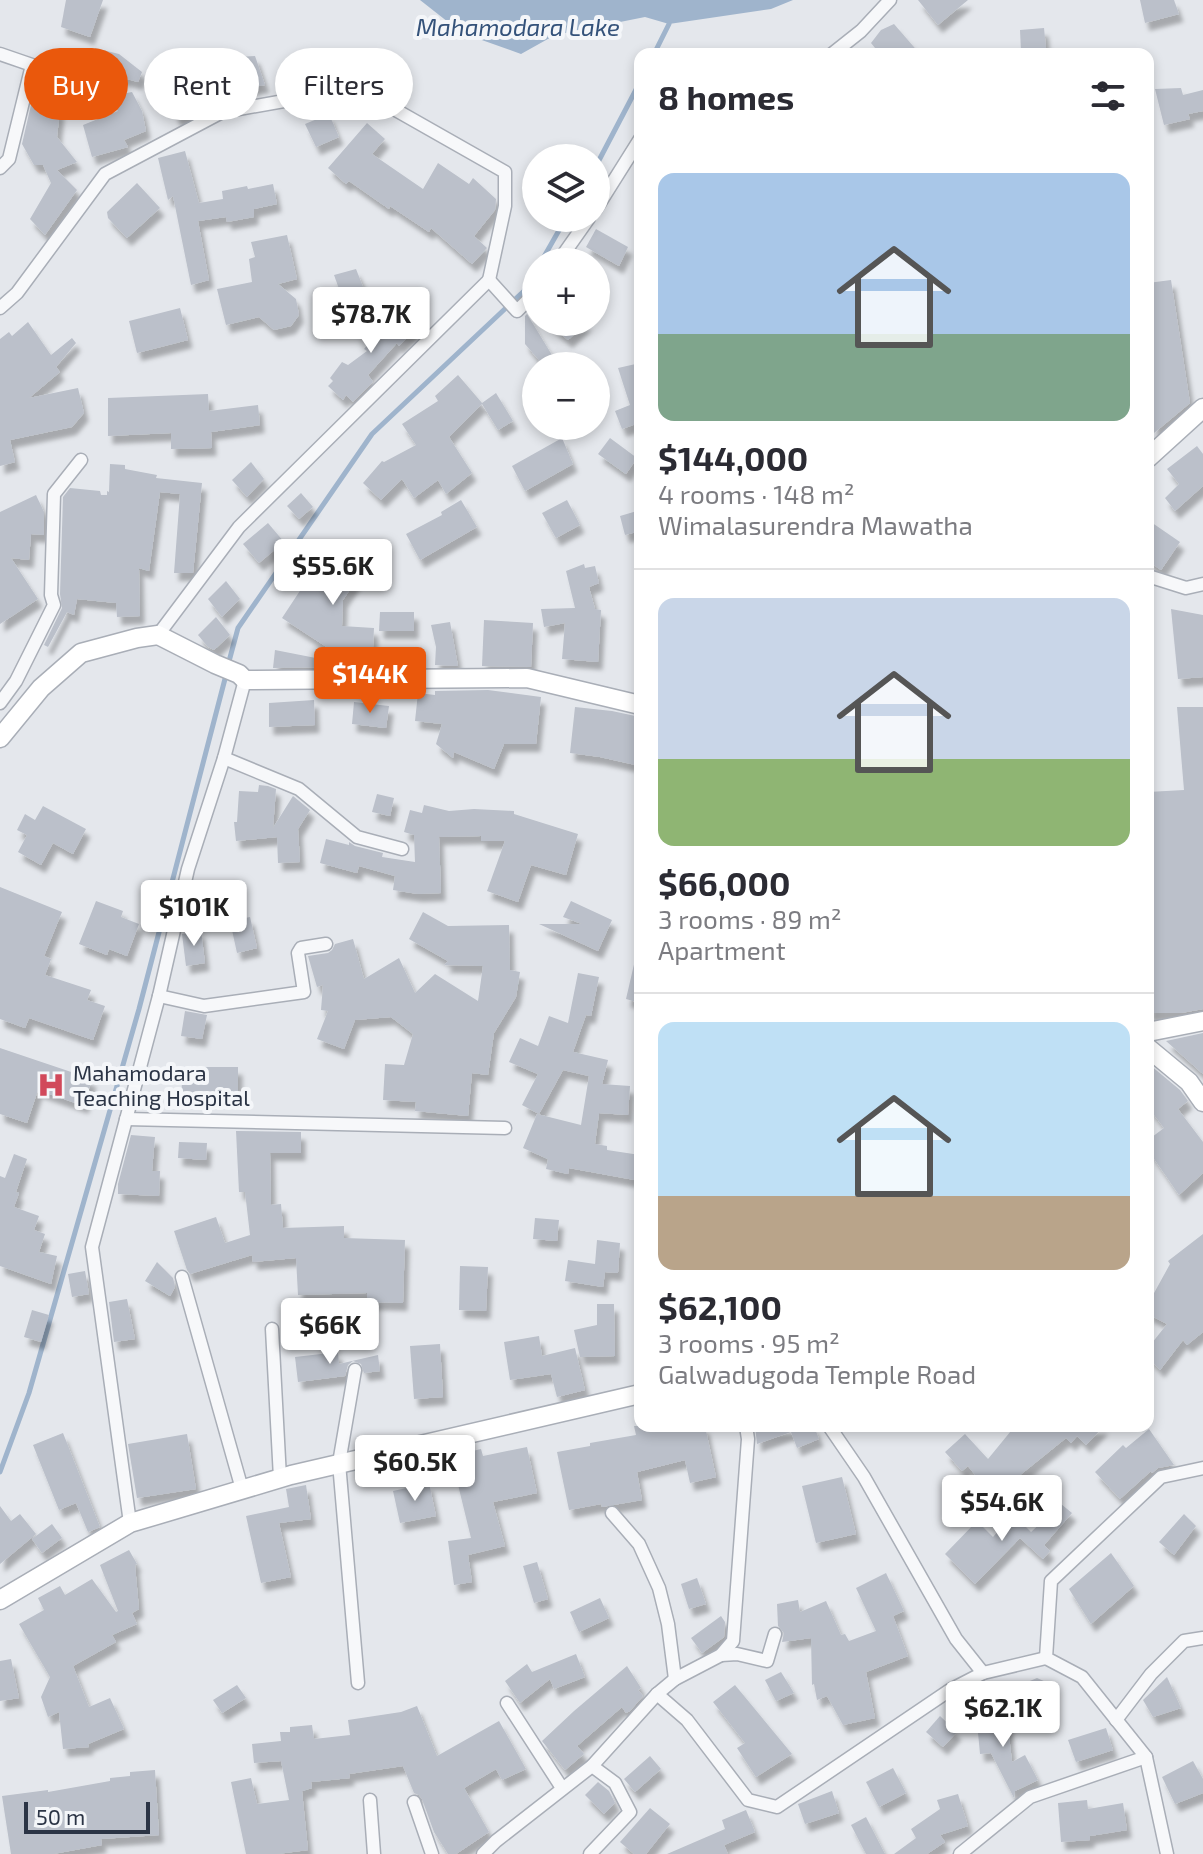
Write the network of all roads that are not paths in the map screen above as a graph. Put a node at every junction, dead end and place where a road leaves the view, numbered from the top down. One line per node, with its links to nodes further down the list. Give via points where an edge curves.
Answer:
1 (890, 0): 2 (street)
2 (840, 48)
3 (0, 54): 5 (street, via 32,65 9,159)
4 (634, 149): 6 (street)
5 (0, 168)
6 (610, 187)
7 (489, 280): 8 (street, via 517,311); 9 (street, via 505,206 505,172 357,88 222,112 105,174 17,293); 15 (street, via 239,527)
8 (522, 306)
9 (0, 308)
10 (1203, 408): 11 (street)
11 (1154, 449)
12 (81, 460): 17 (street, via 54,494 54,605)
13 (1154, 578): 14 (street)
14 (1201, 587)
15 (158, 635): 16 (street); 19 (street, via 81,653 41,688)
16 (242, 677): 18 (street, via 527,678); 20 (street)
17 (0, 703)
18 (634, 704)
19 (0, 738)
20 (224, 758): 21 (street, via 299,789 357,837); 23 (street, via 188,869)
21 (402, 849)
22 (326, 944): 23 (street, via 298,953 304,992 204,1006)
23 (159, 996): 28 (street)
24 (1203, 1021): 25 (street)
25 (1154, 1031)
26 (1154, 1053): 27 (street, via 1189,1082)
27 (1203, 1102)
28 (126, 1119): 29 (street); 41 (street, via 92,1247)
29 (505, 1128)
30 (182, 1277): 39 (street)
31 (272, 1329): 38 (street)
32 (355, 1370): 36 (street)
33 (634, 1395): 36 (street)
34 (747, 1432): 45 (street, via 733,1641)
35 (833, 1432): 47 (street, via 956,1639)
36 (339, 1463): 38 (street); 49 (street)
37 (1203, 1468): 46 (street, via 1161,1477 1051,1581)
38 (280, 1478): 39 (street)
39 (242, 1489): 41 (street)
40 (612, 1513): 48 (street, via 639,1544 659,1588)
41 (130, 1523): 42 (street)
42 (0, 1600)
43 (775, 1634): 45 (street, via 767,1661)
44 (1203, 1638): 52 (street, via 1184,1641)
45 (721, 1655): 48 (street)
46 (1046, 1658): 47 (street); 52 (street, via 1082,1677)
47 (983, 1673): 50 (street, via 777,1807 748,1800 687,1720)
48 (675, 1679): 50 (street)
49 (358, 1683)
50 (657, 1694): 54 (street)
51 (507, 1703): 55 (street)
52 (1116, 1720): 53 (street)
53 (1146, 1757): 62 (street, via 1030,1797); 63 (street)
54 (592, 1766): 55 (street); 61 (street, via 615,1783 630,1812)
55 (562, 1788): 60 (street)
56 (370, 1800): 58 (street)
57 (414, 1802): 59 (street)
58 (374, 1854)
59 (432, 1854)
60 (483, 1854)
61 (590, 1854)
62 (960, 1854)
63 (1167, 1854)

